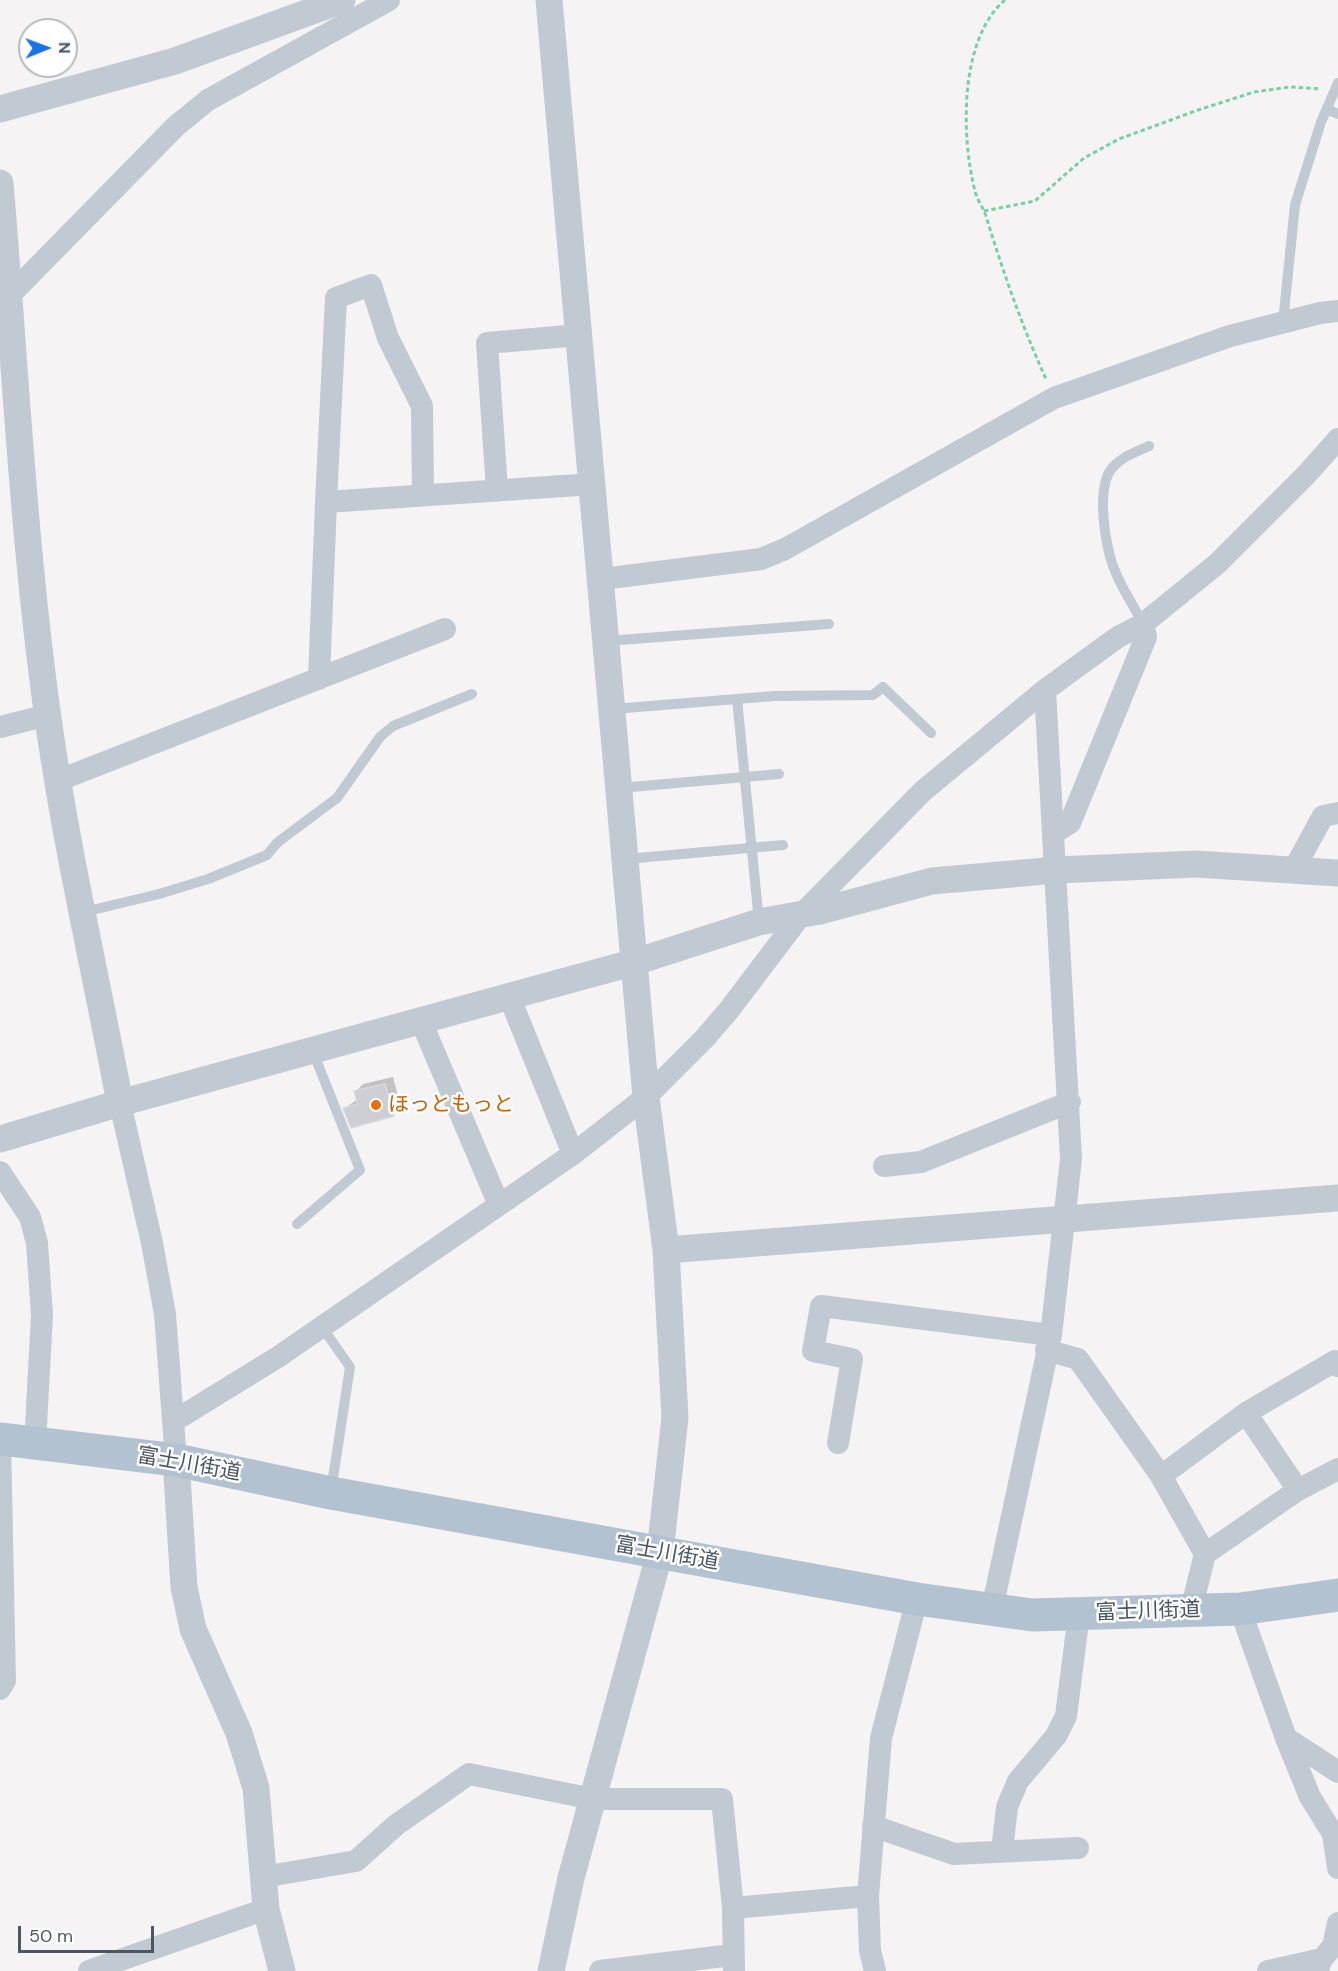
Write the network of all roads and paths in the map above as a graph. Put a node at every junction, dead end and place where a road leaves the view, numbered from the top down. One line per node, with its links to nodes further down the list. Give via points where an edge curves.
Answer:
1 (342, 0): 6 (street, via 175,62)
2 (389, 0): 11 (street, via 208,100 176,126)
3 (549, 0): 14 (street)
4 (1005, 0): 10 (path, via 976,44 968,81 970,170 975,194)
5 (1337, 87): 7 (lane); 10 (path, via 1254,92 1198,110 1119,139 1084,158 1035,201)
6 (0, 109)
7 (1327, 109): 8 (lane); 13 (lane, via 1295,205)
8 (1338, 114)
9 (0, 183): 11 (street)
10 (984, 211): 15 (path, via 1006,282)
11 (9, 296): 32 (street, via 25,531)
12 (1338, 311): 13 (street)
13 (1283, 322): 15 (street, via 1230,336)
14 (579, 335): 18 (street); 19 (street, via 488,344)
15 (1054, 398): 22 (street, via 761,559)
16 (1338, 439): 24 (street, via 1218,563)
17 (1149, 446): 24 (lane, via 1125,457 1111,469 1104,487 1104,526 1114,570)
18 (593, 484): 19 (street); 22 (street)
19 (497, 490): 20 (street)
20 (423, 495): 21 (street); 21 (street, via 422,406 388,338 371,285 336,298)
21 (326, 502): 27 (street)
22 (602, 579): 26 (street)
23 (829, 624): 26 (lane)
24 (1143, 624): 28 (street, via 1118,637); 40 (street, via 1146,637 1070,823)
25 (445, 629): 27 (street)
26 (607, 641): 31 (street)
27 (319, 679): 37 (street)
28 (1046, 690): 40 (street); 48 (street, via 923,791)
29 (472, 694): 47 (lane, via 393,726 380,737 337,798 278,842 267,855 208,879)
30 (737, 699): 31 (lane); 34 (lane, via 873,696 883,687); 36 (lane)
31 (613, 710): 38 (street)
32 (48, 715): 33 (street); 37 (street)
33 (0, 727)
34 (931, 734)
35 (779, 774): 36 (lane)
36 (744, 777): 38 (lane); 42 (lane)
37 (57, 781): 47 (street)
38 (620, 788): 43 (street)
39 (1338, 813): 44 (street, via 1323,816)
40 (1054, 833): 45 (street)
41 (783, 845): 42 (lane)
42 (751, 848): 43 (lane); 49 (lane)
43 (626, 859): 50 (street)
44 (1294, 869): 45 (street, via 1196,864); 46 (street)
45 (1056, 870): 48 (street, via 932,881); 55 (street)
46 (1338, 873)
47 (84, 912): 56 (street)
48 (801, 915): 49 (street); 54 (street, via 729,1010)
49 (759, 922): 50 (street)
50 (634, 962): 51 (street); 54 (street)
51 (509, 996): 52 (street); 58 (street)
52 (422, 1021): 53 (street); 62 (street)
53 (313, 1052): 56 (street); 64 (lane, via 360,1170)
54 (646, 1097): 58 (street); 65 (street)
55 (1070, 1102): 59 (street, via 921,1162); 63 (street, via 1071,1159)
56 (120, 1103): 57 (street); 70 (street, via 165,1314)
57 (0, 1139)
58 (573, 1154): 62 (street)
59 (884, 1166)
60 (0, 1172): 73 (street, via 30,1217 37,1243 42,1315)
61 (1338, 1198): 63 (street)
62 (500, 1205): 66 (street)
63 (1065, 1218): 65 (street); 67 (street)
64 (297, 1224)
65 (666, 1250): 79 (street, via 675,1418)
66 (322, 1327): 70 (street); 78 (lane, via 350,1367)
67 (1048, 1343): 72 (street, via 821,1306 813,1351 852,1359); 76 (street, via 1078,1359); 84 (street)
68 (1338, 1366): 69 (street, via 1335,1361)
69 (1246, 1413): 76 (street); 77 (street)
70 (174, 1421): 74 (street)
71 (0, 1439): 73 (main road, 富士川街道); 87 (street)
72 (838, 1443)
73 (35, 1444): 74 (main road, 富士川街道)
74 (176, 1460): 78 (main road, 富士川街道); 96 (street, via 184,1587 193,1629 239,1733 256,1788)
75 (1338, 1469): 77 (street)
76 (1161, 1476): 80 (street)
77 (1298, 1490): 80 (street)
78 (331, 1493): 79 (main road, 富士川街道)
79 (660, 1552): 82 (main road, 富士川街道); 91 (street)
80 (1205, 1554): 85 (street)
81 (1338, 1595): 83 (main road, 富士川街道)
82 (917, 1599): 84 (main road, 富士川街道); 92 (street, via 881,1738)
83 (1240, 1609): 85 (main road, 富士川街道); 89 (street)
84 (992, 1610): 86 (main road, 富士川街道, via 1032,1615)
85 (1191, 1610): 86 (main road, 富士川街道)
86 (1079, 1614): 94 (street, via 1066,1716 1056,1736 1018,1781 1007,1807)
87 (2, 1652): 88 (street, via 5,1681)
88 (0, 1689)
89 (1286, 1738): 90 (street); 95 (street, via 1311,1797 1333,1834)
90 (1338, 1772)
91 (592, 1799): 96 (street, via 469,1774 396,1825 356,1861); 98 (street, via 722,1799); 105 (street)
92 (873, 1826): 94 (street, via 954,1854); 97 (street)
93 (1078, 1848): 94 (street)
94 (1002, 1851)
95 (1338, 1868)
96 (263, 1877): 99 (street)
97 (868, 1896): 98 (street); 107 (street, via 870,1952)
98 (732, 1908): 102 (street)
99 (266, 1909): 103 (street); 104 (street)
100 (1338, 1923): 101 (street)
101 (1327, 1956): 108 (street)
102 (733, 1963): 106 (street)
103 (89, 1971)
104 (282, 1971)
105 (550, 1971)
106 (600, 1971)
107 (875, 1971)
108 (1268, 1971)

